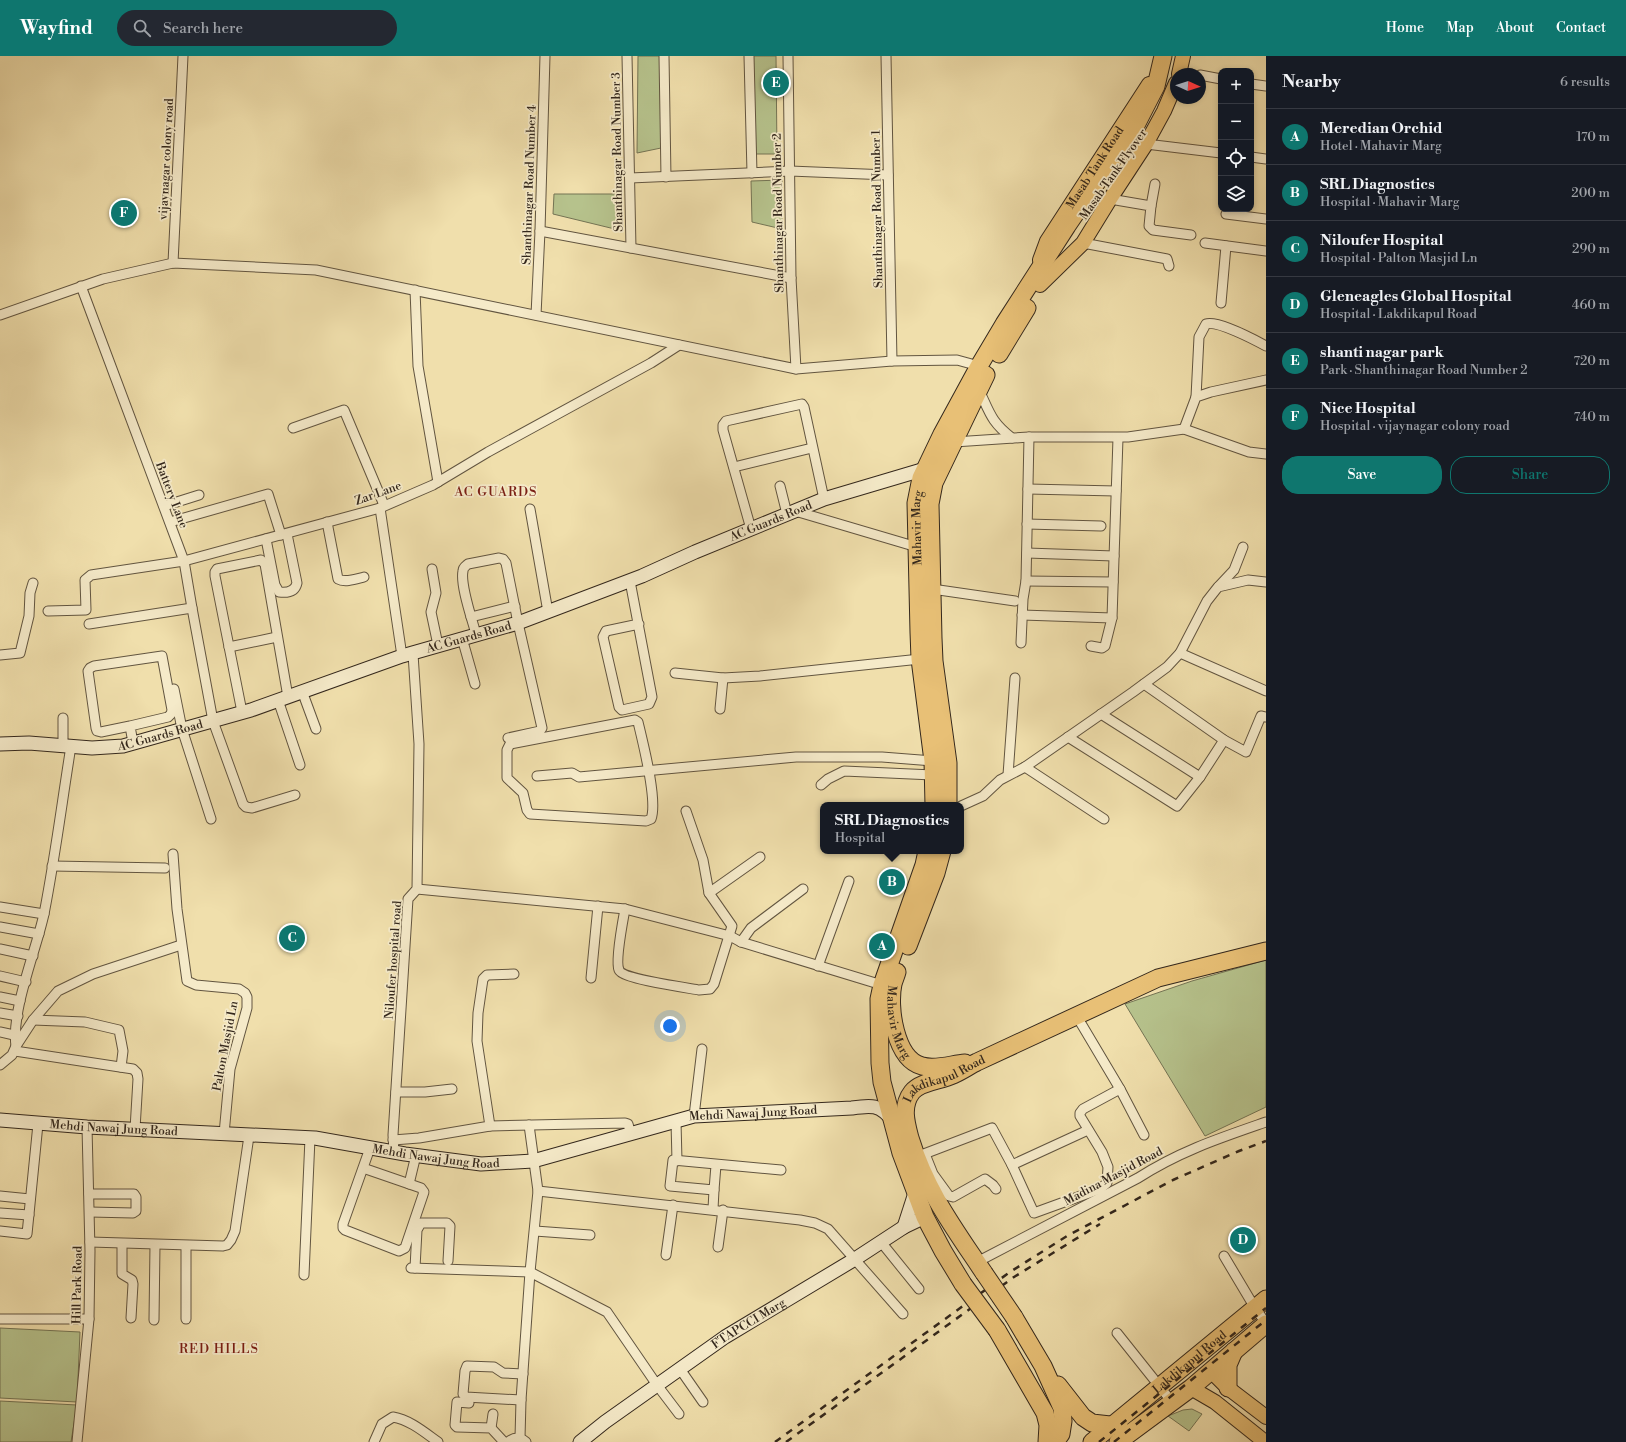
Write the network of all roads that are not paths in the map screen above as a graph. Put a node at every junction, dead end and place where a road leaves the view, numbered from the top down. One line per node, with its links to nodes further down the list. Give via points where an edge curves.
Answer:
1 (183, 56): 39 (street, vijaynagar colony road)
2 (545, 56): 32 (street, Shanthinagar Road Number 4)
3 (627, 56): 26 (street, Shanthinagar Road Number 3)
4 (664, 56): 25 (street)
5 (749, 56): 23 (street)
6 (788, 56): 22 (street, Shanthinagar Road Number 2)
7 (886, 56): 24 (street, Shanthinagar Road Number 1)
8 (1156, 56): 42 (main road, Masab Tank Road, via 1148,87 1047,241)
9 (1163, 56): 33 (highway, Masab Tank Flyover, via 1156,86)
10 (1172, 56): 33 (highway, Masab Tank Flyover, via 1164,91 1146,128)
11 (1184, 56): 12 (main road)
12 (1182, 68)
13 (1206, 77): 14 (street)
14 (1218, 79)
15 (1254, 84): 16 (street)
16 (1266, 86)
17 (1170, 99): 18 (main road)
18 (1146, 144): 19 (street); 28 (main road)
19 (1218, 153)
20 (1254, 157): 21 (street)
21 (1266, 159)
22 (790, 172): 23 (street); 24 (street); 41 (street, Shanthinagar Road Number 2)
23 (752, 173): 25 (street)
24 (888, 175): 50 (street, Shanthinagar Road Number 1)
25 (666, 177): 26 (street)
26 (630, 178): 37 (street, Shanthinagar Road Number 3)
27 (1155, 184): 29 (street)
28 (1110, 198): 29 (street); 33 (main road)
29 (1151, 206): 34 (street, via 1148,223 1151,228)
30 (1226, 214): 31 (street)
31 (1266, 219)
32 (540, 231): 37 (street); 47 (street, Shanthinagar Road Number 4)
33 (1074, 234): 40 (street, via 1167,259); 42 (highway, Masab Tank Flyover); 42 (main road)
34 (1191, 235)
35 (1205, 243): 36 (street)
36 (1226, 246): 38 (street); 45 (street)
37 (631, 248): 41 (street)
38 (1266, 252)
39 (173, 263): 43 (street); 44 (street, via 316,270)
40 (1169, 266)
41 (791, 278): 52 (street, Shanthinagar Road Number 2)
42 (1036, 282): 51 (highway, Mahavir Marg); 54 (highway, Mahavir Marg)
43 (80, 286): 46 (street); 72 (street, Battery Lane)
44 (415, 290): 47 (street); 66 (street, via 418,366)
45 (1221, 303)
46 (0, 315)
47 (536, 315): 48 (street)
48 (679, 345): 52 (street); 66 (street, Zar Lane)
49 (1266, 346): 55 (street, via 1219,325 1206,324 1199,337)
50 (892, 361): 51 (street, via 957,360); 52 (street)
51 (979, 366): 65 (highway, Mahavir Marg)
52 (796, 369)
53 (1266, 380): 55 (street)
54 (979, 390): 59 (street, via 990,415); 61 (highway, Mahavir Marg)
55 (1196, 397): 57 (street)
56 (293, 428): 73 (street, Niloufer hospital road, via 344,410)
57 (1184, 429): 60 (street); 63 (street, via 1249,452)
58 (1029, 437): 59 (street); 60 (street); 68 (street)
59 (1012, 438): 61 (street)
60 (1118, 438): 69 (street)
61 (954, 442): 96 (highway, Mahavir Marg, via 934,483 930,504)
62 (812, 448): 64 (street); 64 (street, via 802,404 726,421 723,430); 71 (street)
63 (1265, 451)
64 (734, 467): 80 (street)
65 (925, 469): 71 (street, AC Guards Road); 83 (highway, Mahavir Marg, via 916,503)
66 (438, 482): 73 (street, Zar Lane)
67 (780, 486): 75 (street)
68 (1028, 489): 69 (street); 78 (street)
69 (1116, 491): 86 (street)
70 (199, 495): 72 (street)
71 (824, 499): 75 (street, AC Guards Road)
72 (164, 506): 76 (street, Battery Lane)
73 (382, 507): 77 (street, Zar Lane); 118 (street, Niloufer hospital road)
74 (530, 509): 101 (street)
75 (791, 512): 80 (street, AC Guards Road); 83 (street)
76 (170, 522): 81 (street, via 268,494); 87 (street, Battery Lane)
77 (327, 522): 81 (street, Zar Lane); 89 (street, via 338,579 346,581)
78 (1027, 524): 79 (street); 85 (street)
79 (1101, 526)
80 (751, 529): 90 (street, AC Guards Road)
81 (284, 534): 82 (street, Zar Lane); 82 (street, via 297,583 296,587 285,593 279,592 275,585)
82 (266, 539): 87 (street, Zar Lane)
83 (917, 547): 108 (highway, Mahavir Marg)
84 (1243, 547): 95 (street, via 1234,570)
85 (1027, 553): 86 (street); 91 (street)
86 (1114, 556): 93 (street)
87 (184, 561): 99 (street, Battery Lane); 100 (street, Zar Lane, via 91,575 85,580 86,610)
88 (432, 569): 113 (street, via 436,594 431,612)
89 (364, 577)
90 (630, 581): 101 (street, AC Guards Road); 107 (street)
91 (1026, 581): 93 (street); 102 (street)
92 (33, 582): 117 (street, via 29,616 20,653)
93 (1113, 582): 104 (street)
94 (1266, 582): 95 (street, via 1248,580)
95 (1218, 587): 116 (street, via 1207,601)
96 (932, 589): 97 (street); 108 (highway, Mahavir Marg)
97 (1015, 601)
98 (515, 606): 103 (street); 103 (street, via 503,559 468,564 462,571); 105 (street)
99 (192, 608): 106 (street); 134 (street, Battery Lane)
100 (48, 611)
101 (548, 612): 105 (street, AC Guards Road)
102 (1022, 615): 104 (street); 112 (street)
103 (471, 617): 109 (street)
104 (1112, 618): 114 (street, via 1105,646)
105 (518, 622): 109 (street, AC Guards Road); 139 (street, via 542,728 540,731)
106 (89, 624)
107 (638, 624): 107 (street, via 606,632 603,637 619,707 622,710 649,704 651,700)
108 (926, 632): 119 (highway, Mahavir Marg); 154 (highway, Mahavir Marg, via 934,661 948,763)
109 (476, 634): 111 (street, AC Guards Road)
110 (277, 637): 115 (street); 115 (street, via 266,564 261,560 217,569 215,572); 128 (street)
111 (462, 638): 113 (street, AC Guards Road); 124 (street)
112 (1021, 643)
113 (438, 645): 118 (street, AC Guards Road)
114 (1091, 646)
115 (229, 647): 130 (street)
116 (1180, 653): 125 (street, via 1168,667); 127 (street)
117 (0, 655)
118 (408, 655): 126 (street, AC Guards Road); 166 (street, Niloufer hospital road, via 419,744)
119 (920, 659): 122 (street, via 788,674); 146 (highway, Mahavir Marg)
120 (169, 661): 136 (street)
121 (675, 673): 122 (street)
122 (723, 678): 129 (street)
123 (1015, 678): 149 (street)
124 (475, 684)
125 (1144, 684): 131 (street); 140 (street)
126 (302, 691): 128 (street, AC Guards Road); 137 (street)
127 (1266, 691)
128 (283, 698): 130 (street, AC Guards Road); 144 (street)
129 (720, 709)
130 (242, 712): 134 (street, AC Guards Road)
131 (1101, 714): 138 (street); 151 (street)
132 (1266, 717): 140 (street, via 1261,716 1246,752)
133 (63, 718): 143 (street)
134 (213, 721): 136 (street, AC Guards Road); 152 (street, Battery Lane, via 246,807 252,808)
135 (130, 726): 135 (street, via 98,731 88,671 94,666 162,656 171,714 168,717); 141 (street)
136 (182, 729): 141 (street, AC Guards Road); 157 (street)
137 (316, 729)
138 (1068, 736): 145 (street); 151 (street, via 1177,806)
139 (508, 738)
140 (1224, 740): 151 (street)
141 (134, 743): 143 (street, AC Guards Road, via 92,748)
142 (0, 744): 143 (street, AC Guards Road)
143 (67, 746): 163 (street)
144 (300, 765)
145 (1025, 767): 149 (street); 158 (street)
146 (933, 768): 147 (street, via 882,757 796,757); 148 (street, via 844,771 821,785); 153 (highway, Mahavir Marg)
147 (649, 770): 147 (street, via 653,810 651,819 646,821 533,814 527,810 523,793 508,778 507,750 512,744 635,720 638,722); 150 (street, via 579,777 572,773)
148 (822, 773)
149 (1008, 775): 155 (street, via 982,796)
150 (537, 776)
151 (1200, 777)
152 (295, 795)
153 (934, 802)
154 (948, 802)
155 (964, 805)
156 (686, 811): 168 (street, via 703,860)
157 (211, 819)
158 (1104, 819)
159 (173, 854): 177 (street)
160 (927, 854): 186 (highway, Mahavir Marg)
161 (941, 854): 199 (highway, Mahavir Marg, via 893,985 893,1024 901,1048 920,1066 930,1068)
162 (760, 857): 168 (street)
163 (52, 866): 164 (street); 172 (street)
164 (165, 868)
165 (849, 881): 181 (street)
166 (417, 889): 169 (street); 204 (street, Niloufer hospital road, via 408,899)
167 (803, 889): 176 (street, via 751,928)
168 (710, 893): 175 (street, via 732,926)
169 (598, 906): 171 (street); 184 (street)
170 (0, 907): 172 (street)
171 (625, 909): 175 (street); 175 (street, via 618,958 619,970 626,976 699,990 710,989)
172 (44, 914): 174 (street)
173 (0, 926): 174 (street)
174 (39, 934): 180 (street)
175 (730, 936): 176 (street)
176 (741, 942): 181 (street)
177 (181, 945): 192 (street, via 93,974 71,984 58,991); 218 (street, Palton Masjid Ln, via 187,981 196,985 234,988 242,991 247,1001 230,1069)
178 (0, 949): 180 (street)
179 (1266, 951): 190 (highway, Lakdikapul Road, via 1158,978)
180 (33, 956): 185 (street)
181 (818, 966): 186 (street)
182 (514, 974): 213 (street, via 487,975 483,979 477,1041)
183 (0, 976): 185 (street)
184 (591, 978)
185 (26, 982): 188 (street)
186 (882, 985): 193 (highway, Mahavir Marg, via 879,999)
187 (0, 997): 188 (street)
188 (20, 1001): 191 (street)
189 (0, 1013): 191 (street)
190 (1076, 1015): 199 (highway, Lakdikapul Road); 203 (street)
191 (18, 1016): 195 (street)
192 (33, 1020): 197 (street); 200 (street, via 74,1021 119,1030 123,1051)
193 (880, 1027): 201 (highway, Mahavir Marg); 211 (highway, via 898,1102)
194 (0, 1032): 195 (street)
195 (14, 1035): 197 (street)
196 (702, 1048): 206 (street)
197 (15, 1049): 198 (street); 200 (street)
198 (2, 1061)
199 (977, 1062): 211 (highway, Lakdikapul Road, via 952,1076 913,1090)
200 (121, 1067): 215 (street, via 136,1073)
201 (882, 1082): 205 (street, via 882,1092 876,1101); 211 (highway, Lakdikapul Road)
202 (452, 1089): 204 (street)
203 (1120, 1089): 216 (street, via 1082,1111 1080,1116); 217 (street)
204 (396, 1092): 222 (street, Niloufer hospital road)
205 (866, 1106): 206 (street, Mehdi Nawaj Jung Road); 211 (street, via 877,1107)
206 (694, 1116): 208 (street, Mehdi Nawaj Jung Road)
207 (0, 1120): 210 (street, Mehdi Nawaj Jung Road)
208 (676, 1122): 219 (street, Mehdi Nawaj Jung Road); 227 (street)
209 (1266, 1122): 261 (street, Madina Masjid Road, via 1192,1148 1162,1163)
210 (38, 1124): 214 (street, Mehdi Nawaj Jung Road); 239 (street)
211 (900, 1124): 225 (highway, Lakdikapul Road); 236 (highway, Lakdikapul Road, via 901,1153)
212 (529, 1125): 213 (street); 219 (street, via 625,1123 628,1124); 226 (street)
213 (490, 1126): 222 (street, via 419,1138)
214 (87, 1127): 215 (street, Mehdi Nawaj Jung Road); 237 (street, Hill Park Road)
215 (135, 1129): 218 (street, Mehdi Nawaj Jung Road)
216 (1088, 1130): 229 (street); 229 (street, via 1108,1167 1107,1183 1100,1189 1034,1213)
217 (1146, 1132)
218 (224, 1134): 220 (street, Mehdi Nawaj Jung Road)
219 (630, 1134): 226 (street, Mehdi Nawaj Jung Road)
220 (249, 1136): 221 (street, Mehdi Nawaj Jung Road); 255 (street, via 238,1220 231,1240 223,1246)
221 (310, 1138): 223 (street, Mehdi Nawaj Jung Road); 263 (street)
222 (394, 1146): 223 (street, Mehdi Nawaj Jung Road); 224 (street, Mehdi Nawaj Jung Road)
223 (370, 1148): 230 (street)
224 (416, 1155): 226 (street, Mehdi Nawaj Jung Road, via 481,1164); 232 (street)
225 (920, 1155): 229 (street, via 992,1128); 233 (street, via 949,1196 953,1197 985,1179); 261 (highway, Lakdikapul Road, via 926,1183)
226 (533, 1161): 235 (street)
227 (677, 1161): 228 (street); 234 (street, via 673,1160 670,1186)
228 (716, 1165): 231 (street); 234 (street)
229 (1012, 1165)
230 (363, 1168): 232 (street); 232 (street, via 343,1228 399,1251 405,1248 424,1195 421,1188)
231 (781, 1170)
232 (409, 1184)
233 (996, 1189)
234 (714, 1190): 241 (street)
235 (538, 1191): 240 (street); 249 (street)
236 (915, 1193): 246 (highway, Lakdikapul Road); 247 (street)
237 (92, 1194): 243 (street, Hill Park Road); 243 (street, via 134,1194 136,1211)
238 (0, 1196): 239 (street)
239 (30, 1200): 245 (street)
240 (673, 1205): 241 (street); 257 (street)
241 (713, 1209): 242 (street)
242 (723, 1210): 256 (street); 259 (street, via 815,1223 828,1229)
243 (92, 1212): 251 (street, Hill Park Road)
244 (0, 1213): 245 (street)
245 (29, 1215): 248 (street, via 27,1234)
246 (925, 1217): 247 (street, FTAPCCI Marg); 301 (highway, Lakdikapul Road, bridge, via 963,1284 997,1330 1045,1413 1048,1425)
247 (904, 1227): 252 (street, FTAPCCI Marg)
248 (0, 1231)
249 (535, 1231): 250 (street); 262 (street)
250 (590, 1235)
251 (90, 1242): 253 (street); 269 (street, Hill Park Road)
252 (881, 1242): 259 (street, FTAPCCI Marg); 264 (street)
253 (122, 1244): 254 (street); 267 (street, via 122,1274 132,1280 133,1284)
254 (155, 1245): 255 (street); 270 (street)
255 (186, 1246): 271 (street)
256 (718, 1247)
257 (666, 1255)
258 (1224, 1256): 265 (street)
259 (856, 1259): 266 (street); 276 (street, FTAPCCI Marg, via 731,1333)
260 (448, 1261): 262 (street, via 450,1226 446,1223 421,1223 417,1230 413,1268 435,1266)
261 (980, 1268): 275 (highway, Lakdikapul Road, bridge, via 1014,1317)
262 (530, 1272): 278 (street); 279 (street, via 607,1312)
263 (304, 1275)
264 (919, 1289)
265 (1261, 1304): 272 (street); 280 (highway, Lakdikapul Road)
266 (903, 1314)
267 (131, 1318)
268 (0, 1319): 269 (street)
269 (90, 1319): 295 (street, Hill Park Road)
270 (154, 1320)
271 (186, 1320)
272 (1266, 1324): 274 (highway, Lakdikapul Road)
273 (1117, 1333): 280 (street)
274 (1234, 1351): 277 (highway, Lakdikapul Road); 282 (highway, via 1228,1365)
275 (1043, 1366): 291 (highway, Lakdikapul Road, via 1083,1417 1092,1423); 302 (highway, Lakdikapul Road, via 1062,1408 1061,1434)
276 (680, 1369): 279 (street, FTAPCCI Marg); 285 (street)
277 (1211, 1371): 281 (highway, Lakdikapul Road); 282 (main road)
278 (523, 1374): 283 (street); 283 (street, via 500,1372 494,1367 467,1366 465,1371 463,1394 466,1397)
279 (657, 1385): 289 (street); 300 (street, FTAPCCI Marg)
280 (1158, 1387): 286 (street); 291 (highway, Lakdikapul Road)
281 (1191, 1388): 286 (highway, Lakdikapul Road); 287 (main road)
282 (1228, 1388): 287 (main road); 290 (main road)
283 (519, 1394): 294 (street)
284 (469, 1402): 293 (street, via 457,1402 455,1425)
285 (703, 1402)
286 (1172, 1402): 292 (highway, Lakdikapul Road)
287 (1216, 1402): 305 (main road)
288 (493, 1414): 293 (street)
289 (679, 1414)
290 (1266, 1417)
291 (1112, 1425): 292 (highway, Lakdikapul Road); 303 (highway, Lakdikapul Road)
292 (1141, 1426): 304 (highway, Lakdikapul Road)
293 (490, 1428): 298 (street)
294 (523, 1440): 299 (street, via 512,1439)
295 (77, 1442)
296 (374, 1442): 297 (street, via 382,1424 393,1417 401,1418)
297 (438, 1442)
298 (504, 1442)
299 (508, 1442)
300 (580, 1442)
301 (1047, 1442)
302 (1055, 1442)
303 (1092, 1442)
304 (1118, 1442)
305 (1265, 1442)

